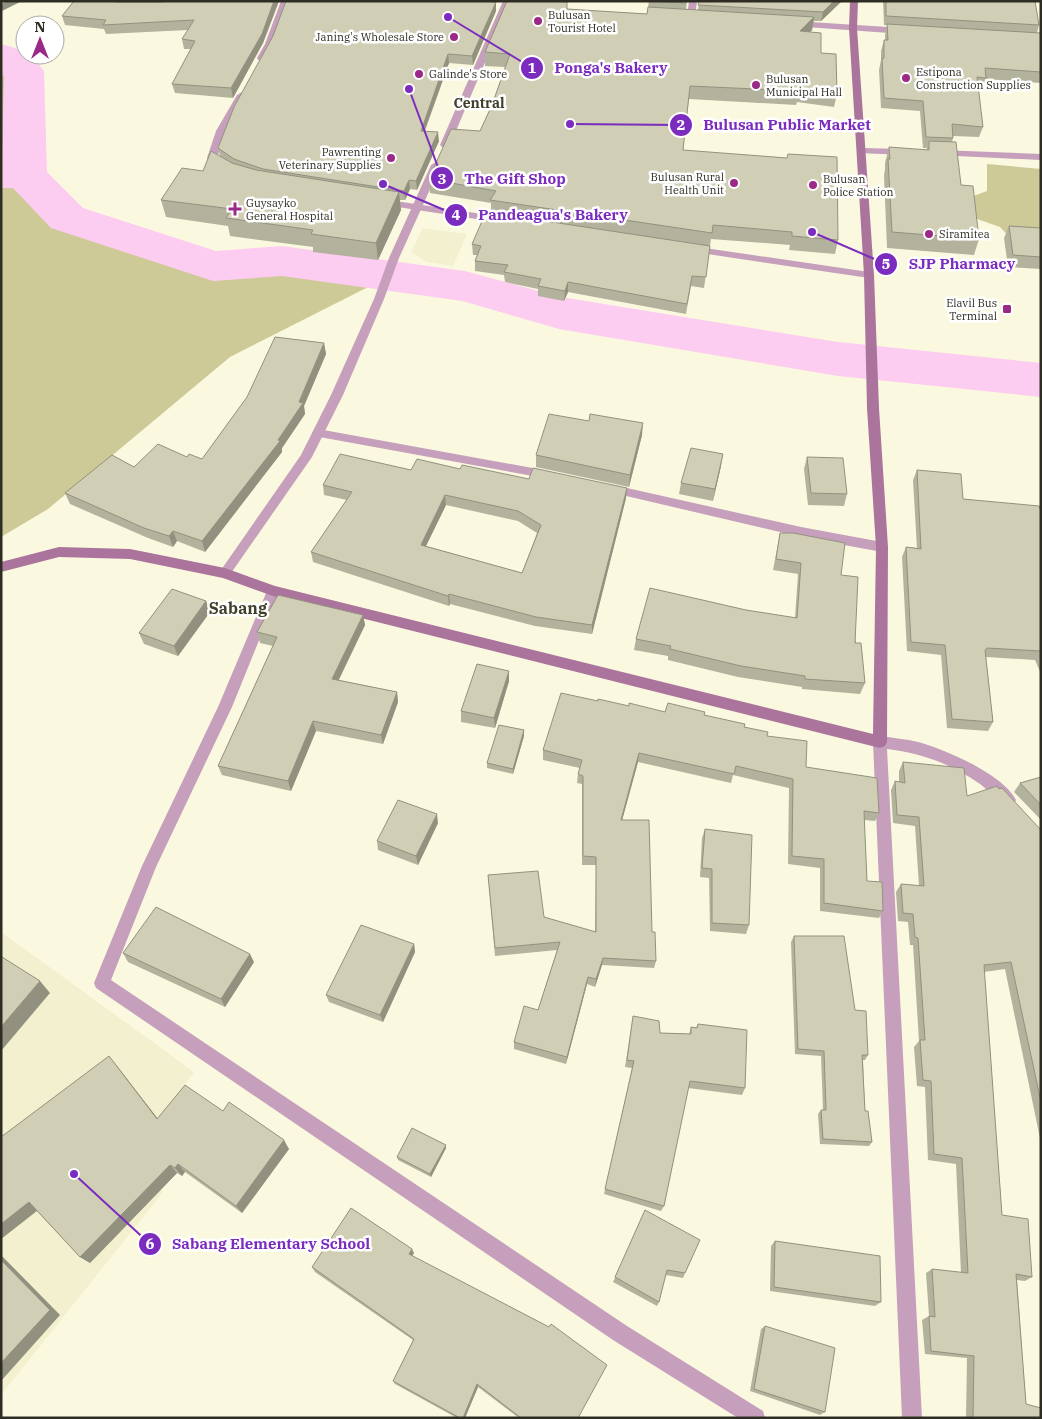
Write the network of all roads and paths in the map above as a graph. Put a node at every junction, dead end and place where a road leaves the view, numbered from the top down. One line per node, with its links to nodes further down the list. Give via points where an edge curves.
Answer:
1 (285, 1): 9 (street, via 269,44)
2 (694, 1): 5 (street, via 696,18)
3 (854, 1): 7 (main road)
4 (506, 5): 15 (street)
5 (681, 17)
6 (786, 24): 7 (street)
7 (854, 28): 8 (street); 11 (main road)
8 (913, 31)
9 (255, 69)
10 (246, 86): 13 (street, via 221,130 212,158)
11 (861, 151): 12 (street); 18 (main road)
12 (1041, 157)
13 (227, 171)
14 (371, 201): 15 (street)
15 (417, 208): 16 (street); 19 (street)
16 (516, 222)
17 (682, 247): 18 (street)
18 (869, 275): 23 (main road)
19 (379, 299): 20 (street)
20 (318, 433): 21 (street); 25 (street, via 306,456)
21 (564, 478)
22 (593, 485): 23 (street)
23 (882, 547): 27 (main road)
24 (1, 567): 25 (main road, via 59,552 130,554)
25 (225, 573): 26 (main road)
26 (273, 591): 27 (main road); 29 (street, via 225,707 149,866 102,983 620,1333)
27 (880, 742): 28 (street, via 925,749 962,765 996,785); 30 (street)
28 (1020, 811)
29 (756, 1418)
30 (912, 1418)

